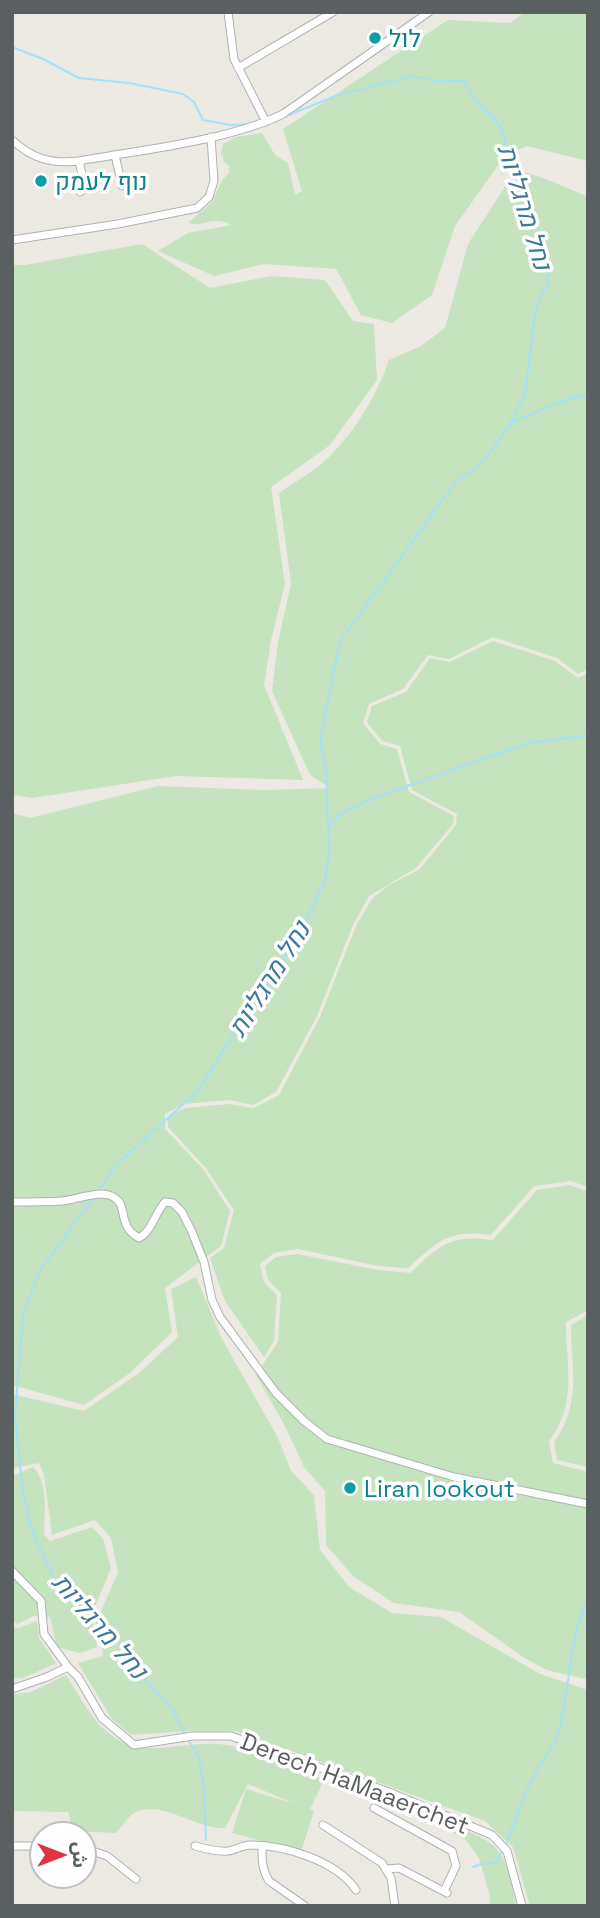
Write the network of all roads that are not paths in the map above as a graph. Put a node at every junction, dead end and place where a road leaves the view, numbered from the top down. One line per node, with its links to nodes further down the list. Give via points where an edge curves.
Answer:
1 (229, 12): 4 (street, via 230,46)
2 (333, 12): 4 (street)
3 (429, 12): 5 (street)
4 (238, 68): 5 (street)
5 (266, 122): 6 (street)
6 (211, 137): 8 (street); 12 (street, via 214,181 209,197 197,208)
7 (12, 140): 9 (street, via 46,161)
8 (116, 155): 9 (street); 10 (street)
9 (79, 162): 11 (street, via 85,182)
10 (122, 186)
11 (80, 192)
12 (12, 240)
13 (12, 1202): 14 (street, via 65,1201 104,1194 118,1200 124,1224 139,1238 159,1208 165,1202 173,1203 192,1232 220,1317 276,1393 327,1439 454,1477)
14 (588, 1504)
15 (12, 1571): 16 (street, Derech HaMaaerchet, via 41,1601 44,1634)
16 (68, 1667): 17 (street); 28 (street, Derech HaMaaerchet, via 79,1677 102,1718 134,1745 193,1736 232,1736 492,1835 507,1851)
17 (12, 1689)
18 (374, 1808): 23 (street, via 452,1851 456,1866 446,1892 399,1868)
19 (323, 1825): 23 (street)
20 (195, 1846): 21 (street, via 222,1851)
21 (262, 1847): 25 (street, via 316,1860); 26 (street, via 263,1870 269,1881)
22 (98, 1853): 24 (street)
23 (387, 1869): 27 (street)
24 (136, 1879)
25 (356, 1890)
26 (305, 1906)
27 (395, 1906)
28 (522, 1906)

